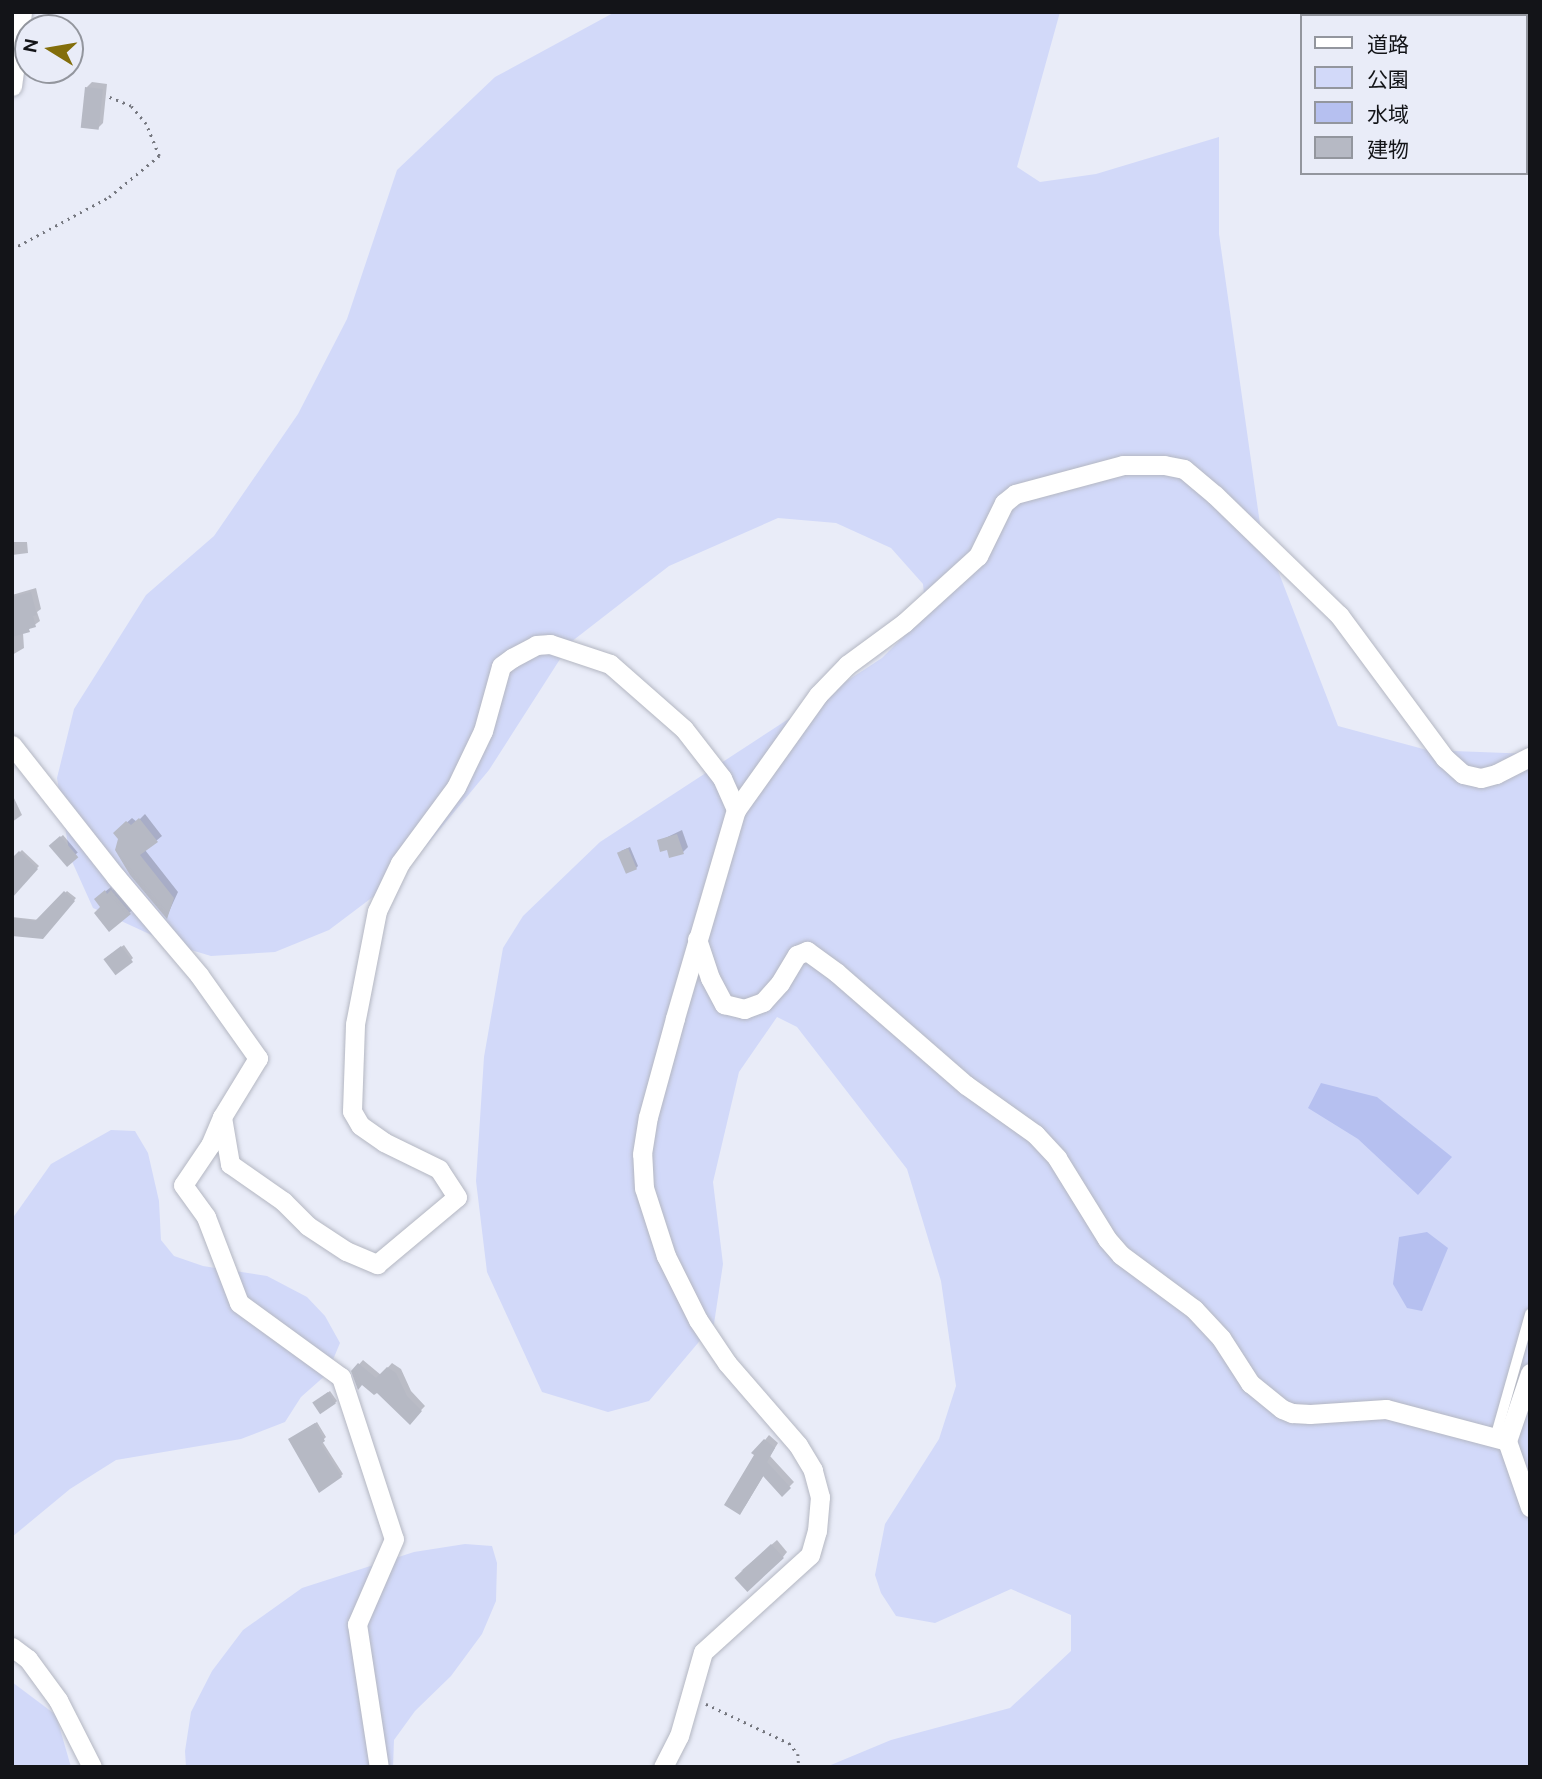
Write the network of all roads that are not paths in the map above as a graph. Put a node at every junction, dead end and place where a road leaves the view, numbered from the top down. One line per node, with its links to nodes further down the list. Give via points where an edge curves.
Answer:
1 (22, 12): 2 (street)
2 (12, 86)
3 (12, 745): 7 (street, via 199,975 258,1058)
4 (1530, 757): 5 (street, via 1481,778 1463,774 1445,758 1339,615 1215,495 1184,469 1123,465 1015,494 1004,503 978,556 904,623 847,665 818,695)
5 (736, 810): 6 (street); 7 (street, via 722,778 684,729 610,664 550,644 536,645 512,658 501,666 483,731 456,787 400,863 377,911 355,1024 352,1111 360,1125 439,1169 457,1197 377,1264 346,1251 308,1226 283,1201 230,1164)
6 (697, 939): 10 (street, via 724,1004 744,1009 763,1002 797,955 807,951 837,973 966,1085 1035,1134 1057,1158 1121,1255 1194,1309 1221,1338 1250,1383 1282,1409 1310,1414 1386,1409); 15 (street, via 648,1117 642,1154 644,1188 666,1256 698,1320 727,1363 797,1445 813,1470 820,1497 810,1555 703,1651 679,1736)
7 (222, 1117): 14 (street, via 210,1145 183,1185 206,1217 239,1303 341,1377 394,1539 357,1624)
8 (1530, 1314): 10 (lane)
9 (1530, 1373): 10 (street)
10 (1501, 1440): 11 (street)
11 (1530, 1507)
12 (12, 1647): 13 (street, via 28,1659 58,1700)
13 (92, 1767)
14 (379, 1767)
15 (663, 1767)

